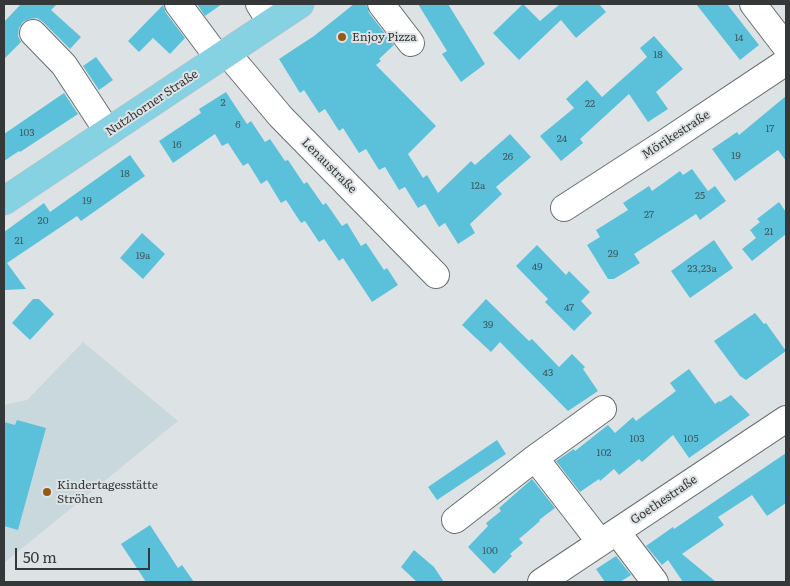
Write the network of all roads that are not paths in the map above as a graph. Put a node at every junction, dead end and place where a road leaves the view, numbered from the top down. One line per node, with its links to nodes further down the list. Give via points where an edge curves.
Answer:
1 (178, 4): 9 (street, Lenaustraße)
2 (300, 4): 5 (main road, Nutzhorner Straße)
3 (381, 4): 7 (street)
4 (753, 4): 8 (street)
5 (265, 14): 9 (main road, Nutzhorner Straße)
6 (33, 33): 11 (street, via 64,65)
7 (411, 43)
8 (786, 47)
9 (223, 56): 11 (main road, Nutzhorner Straße); 14 (street, Lenaustraße)
10 (786, 62): 13 (street, Mörikestraße)
11 (108, 132): 12 (main road, Nutzhorner Straße)
12 (4, 201)
13 (564, 208)
14 (436, 275)
15 (602, 409): 17 (street)
16 (786, 419): 19 (street, Goethestraße)
17 (535, 458): 18 (street); 19 (street)
18 (456, 520)
19 (608, 537): 20 (street, Goethestraße); 21 (street)
20 (541, 582)
21 (655, 582)

